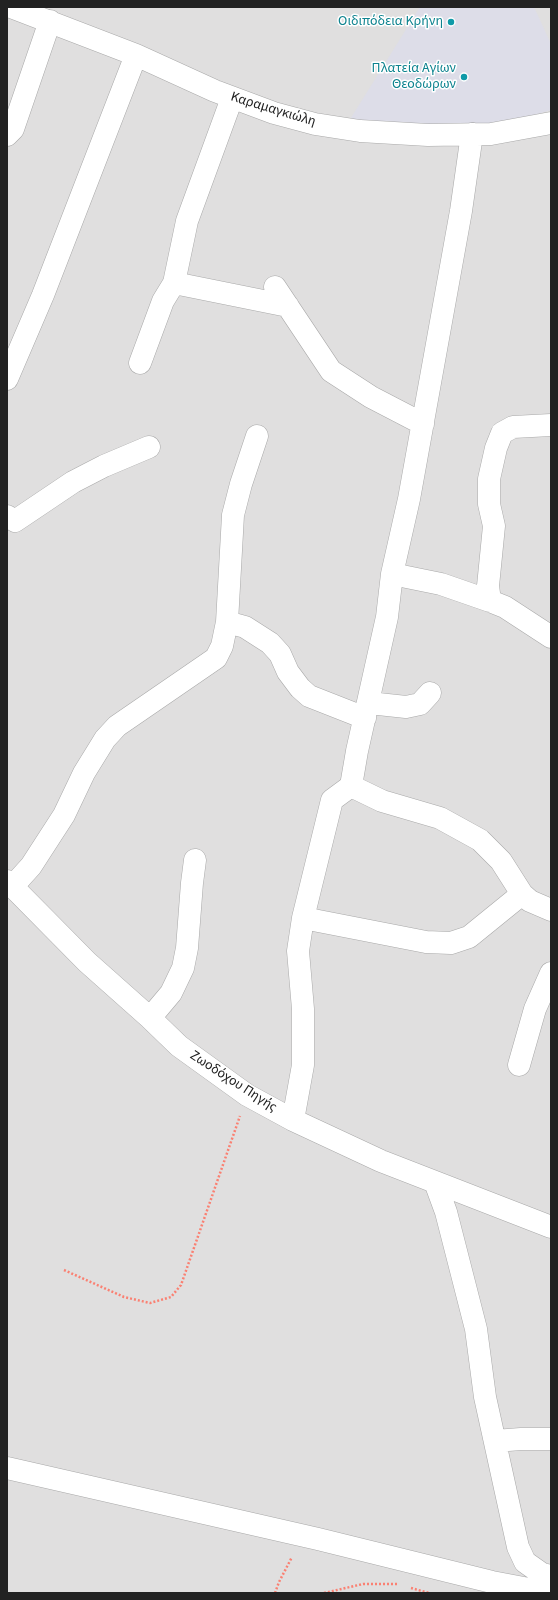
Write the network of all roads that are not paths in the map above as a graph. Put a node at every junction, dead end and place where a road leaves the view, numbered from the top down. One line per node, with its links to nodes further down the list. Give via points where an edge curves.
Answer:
1 (11, 7): 2 (street, Καραμαγκιώλη)
2 (50, 21): 3 (street, Καραμαγκιώλη); 7 (street, via 13,129)
3 (136, 55): 4 (street, Καραμαγκιώλη); 11 (street, via 45,288)
4 (232, 98): 6 (street, Καραμαγκιώλη, via 315,124 428,135); 8 (street, via 187,221)
5 (551, 123): 6 (street, Καραμαγκιώλη, via 491,134)
6 (472, 134): 14 (street)
7 (7, 136)
8 (174, 283): 10 (street); 12 (street, via 163,301)
9 (275, 287): 10 (street)
10 (288, 306): 14 (street, via 331,371 371,397)
11 (11, 356): 13 (street)
12 (140, 363)
13 (7, 378)
14 (423, 424): 19 (street)
15 (551, 425): 20 (street, via 513,428 502,433 496,448 488,479 489,504 494,526 488,586)
16 (257, 436): 21 (street, via 233,515)
17 (149, 447): 18 (street, via 73,482 15,521)
18 (7, 516)
19 (392, 574): 20 (street, via 441,584); 24 (street, via 387,617)
20 (490, 601): 22 (street, via 505,607)
21 (227, 622): 24 (street, via 245,627 270,642 280,654 288,672 309,696); 27 (street, via 222,646 216,658 117,726 105,739 84,773 64,815 31,866)
22 (551, 638)
23 (430, 693): 24 (street, via 420,704 413,706)
24 (367, 710): 25 (street)
25 (351, 786): 28 (street, via 382,801 440,818 480,840 501,861); 30 (street, via 332,800)
26 (196, 860): 32 (street, via 183,968 171,993)
27 (10, 884): 32 (street, Ζωοδόχου Πηγής, via 87,962)
28 (522, 894): 29 (street, via 530,901); 30 (street, via 469,937 451,943 426,942)
29 (551, 910)
30 (303, 918): 34 (street, via 298,951 303,1065)
31 (551, 973): 33 (street, via 535,1009)
32 (150, 1018): 34 (street, Ζωοδόχου Πηγής, via 179,1046 247,1095)
33 (518, 1065)
34 (293, 1120): 35 (street, Ζωοδόχου Πηγής)
35 (435, 1182): 36 (street, Ζωοδόχου Πηγής); 38 (street, via 446,1212 476,1329 485,1397)
36 (551, 1227)
37 (551, 1439): 38 (street)
38 (495, 1441): 40 (street, via 518,1547 525,1562 542,1574)
39 (7, 1468): 41 (street, via 318,1539 492,1582)
40 (551, 1576)
41 (550, 1593)

